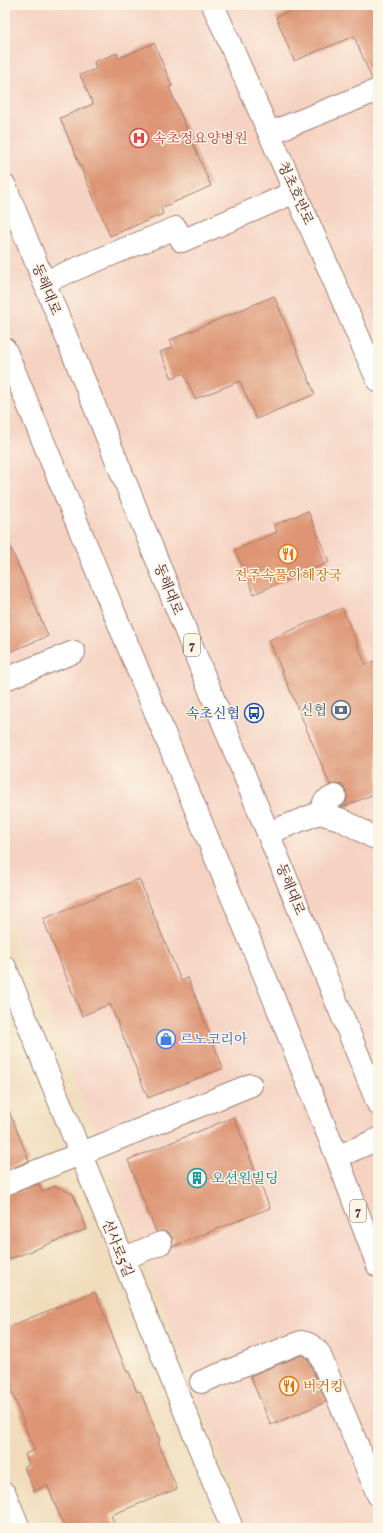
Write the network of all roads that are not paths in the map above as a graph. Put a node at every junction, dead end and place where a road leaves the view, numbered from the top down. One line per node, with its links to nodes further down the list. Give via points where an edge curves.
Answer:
1 (213, 5): 3 (main road, 청초호반로)
2 (378, 90): 3 (main road)
3 (270, 134): 5 (main road, 청초호반로)
4 (5, 186): 6 (main road, 동해대로 / 7)
5 (295, 192): 6 (main road, via 182,240 176,228); 8 (main road, 청초호반로)
6 (44, 282): 13 (main road, 동해대로 / 7)
7 (5, 349): 20 (main road, 7)
8 (378, 381)
9 (74, 652): 10 (main road)
10 (5, 679)
11 (336, 796): 12 (main road, via 325,801)
12 (319, 813): 13 (main road); 14 (main road, via 340,819)
13 (268, 833): 17 (main road, 동해대로 / 7)
14 (373, 837)
15 (5, 967): 19 (main road, 선사로5길)
16 (251, 1084): 19 (main road)
17 (378, 1104)
18 (378, 1139): 20 (main road)
19 (80, 1153): 21 (main road); 23 (main road, 선사로5길)
20 (337, 1157): 24 (main road, 7)
21 (5, 1184)
22 (161, 1243): 23 (main road)
23 (122, 1259): 29 (main road, 선사로5길)
24 (378, 1266)
25 (201, 1382): 27 (main road, via 300,1342 315,1346)
26 (5, 1494): 28 (main road)
27 (378, 1495)
28 (19, 1528)
29 (232, 1528)

